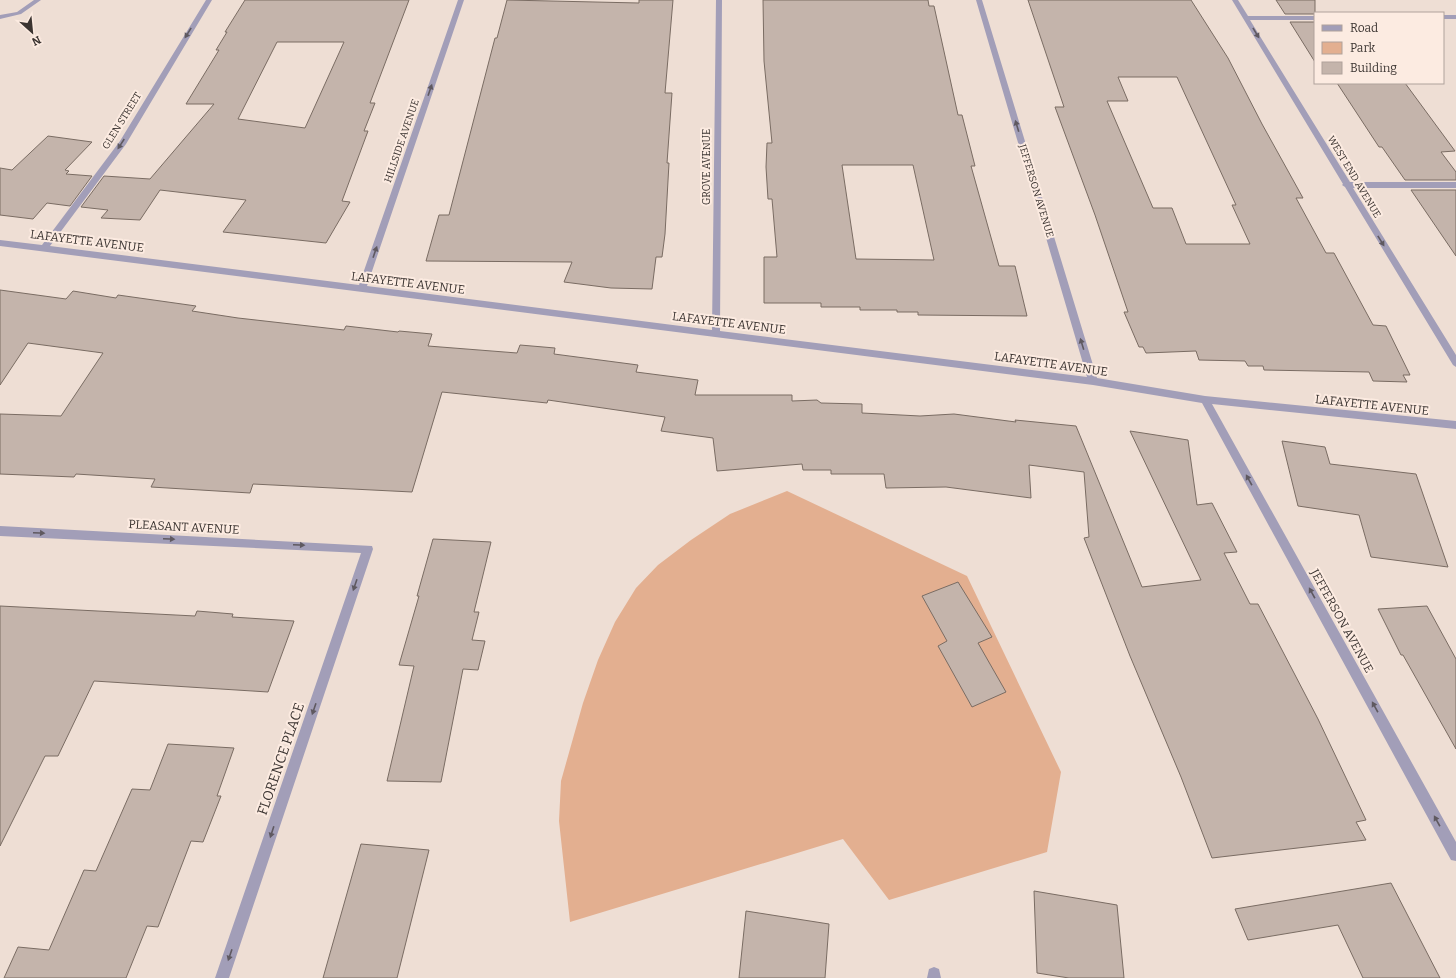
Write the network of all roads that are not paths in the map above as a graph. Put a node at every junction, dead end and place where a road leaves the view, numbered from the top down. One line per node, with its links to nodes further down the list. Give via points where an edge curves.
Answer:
1 (38, 0): 7 (street, via 19,13)
2 (209, 0): 15 (street, GLEN STREET, one-way to 15, via 123,142)
3 (461, 0): 16 (street, HILLSIDE AVENUE, one-way to 3)
4 (719, 0): 17 (street, GROVE AVENUE)
5 (979, 0): 19 (street, JEFFERSON AVENUE, one-way to 5)
6 (1235, 0): 10 (street, WEST END AVENUE)
7 (0, 17)
8 (1444, 17): 9 (street)
9 (1456, 17)
10 (1246, 18): 11 (street); 12 (street, WEST END AVENUE, one-way to 12)
11 (1314, 18)
12 (1346, 185): 13 (street); 18 (street, WEST END AVENUE, one-way to 18)
13 (1456, 185)
14 (0, 243): 15 (street, LAFAYETTE AVENUE)
15 (45, 248): 16 (street, LAFAYETTE AVENUE)
16 (362, 289): 17 (street, LAFAYETTE AVENUE)
17 (716, 334): 19 (street, LAFAYETTE AVENUE)
18 (1456, 363)
19 (1094, 381): 20 (street, LAFAYETTE AVENUE)
20 (1205, 400): 21 (street, LAFAYETTE AVENUE); 24 (street, JEFFERSON AVENUE, one-way to 20)
21 (1456, 425)
22 (0, 531): 23 (street, PLEASANT AVENUE, one-way to 23)
23 (368, 548): 25 (street, FLORENCE PLACE, one-way to 25)
24 (1456, 856)
25 (222, 978)

